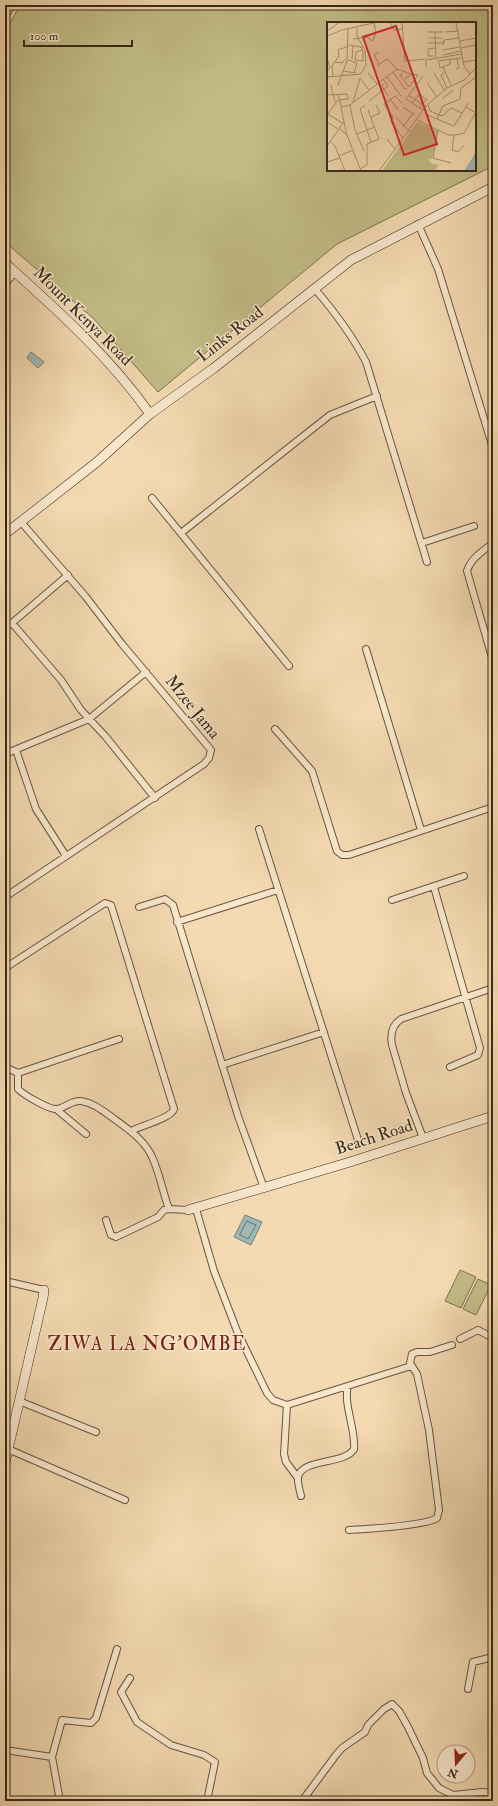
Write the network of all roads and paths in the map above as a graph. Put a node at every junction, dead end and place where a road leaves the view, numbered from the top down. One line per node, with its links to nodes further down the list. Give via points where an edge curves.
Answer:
1 (12, 5): 2 (street)
2 (5, 17)
3 (493, 187): 4 (main road, Links Road)
4 (418, 224): 8 (main road, Links Road, via 351,260); 11 (street, via 438,269)
5 (5, 263): 6 (main road, Mount Kenya Road)
6 (15, 272): 7 (street); 10 (main road, Mount Kenya Road, via 78,329 132,388)
7 (5, 284)
8 (314, 288): 9 (street, via 331,307 357,345 366,362); 10 (main road, Links Road, via 214,368)
9 (377, 396): 15 (street, via 330,415); 17 (street)
10 (150, 414): 13 (main road, Links Road, via 96,462)
11 (493, 448)
12 (152, 498): 15 (street)
13 (21, 522): 16 (main road, Links Road); 20 (street, Mzee Jama)
14 (474, 526): 17 (street)
15 (181, 533): 25 (street)
16 (5, 534)
17 (422, 543): 19 (street)
18 (493, 543): 24 (street, via 476,556 467,571)
19 (427, 562)
20 (68, 575): 21 (street); 26 (street, Mzee Jama)
21 (12, 623): 22 (street); 27 (street, via 61,680)
22 (5, 625)
23 (366, 649): 34 (street)
24 (493, 661)
25 (289, 666)
26 (146, 672): 27 (street); 31 (street, Mzee Jama, via 211,750 204,764)
27 (89, 719): 29 (street); 31 (street)
28 (275, 729): 34 (street, via 315,777 339,854 348,856)
29 (16, 750): 30 (street); 35 (street, via 36,809)
30 (5, 754)
31 (155, 798): 35 (street, Mzee Jama)
32 (493, 807): 34 (street)
33 (259, 829): 38 (street)
34 (421, 830)
35 (66, 856): 39 (street, Mzee Jama)
36 (464, 876): 37 (street)
37 (434, 887): 40 (street); 45 (street)
38 (278, 890): 42 (street); 46 (street)
39 (5, 897)
40 (392, 900)
41 (139, 907): 42 (street, via 167,900 173,905)
42 (177, 922): 48 (street)
43 (5, 968): 54 (street, via 105,903 111,905 174,1109 172,1114)
44 (493, 988): 45 (street)
45 (466, 998): 50 (street, via 481,1051 478,1055); 56 (street, via 401,1019 392,1029 391,1042)
46 (324, 1032): 48 (street); 57 (street)
47 (119, 1039): 51 (street)
48 (222, 1066): 58 (street)
49 (5, 1067): 51 (street)
50 (450, 1067)
51 (18, 1073): 52 (street, via 17,1086 21,1092)
52 (56, 1109): 54 (street, via 74,1102 86,1102 99,1107); 55 (street)
53 (493, 1116): 56 (main road, Beach Road)
54 (131, 1131): 59 (street, via 153,1160)
55 (86, 1134)
56 (423, 1138): 58 (main road, Beach Road)
57 (359, 1143)
58 (264, 1188): 60 (main road, Beach Road)
59 (169, 1209): 60 (street); 61 (street, via 164,1210 158,1217 114,1237)
60 (192, 1210): 70 (street, via 237,1331 267,1394 273,1400)
61 (106, 1220)
62 (5, 1280): 63 (street)
63 (44, 1290): 69 (main road)
64 (493, 1338): 65 (street, via 478,1330)
65 (460, 1339)
66 (452, 1345): 67 (street, via 430,1352 414,1352 410,1357)
67 (411, 1366): 68 (street); 77 (street, via 417,1374 429,1430 438,1496 438,1516 433,1520 410,1524)
68 (348, 1386): 70 (street); 74 (street, via 346,1397 354,1449 346,1456 308,1467)
69 (19, 1401): 71 (street); 72 (main road)
70 (287, 1405): 74 (street, via 284,1454 286,1462)
71 (96, 1432)
72 (8, 1449): 73 (main road); 76 (street)
73 (5, 1463)
74 (298, 1478): 75 (street)
75 (301, 1496)
76 (125, 1500)
77 (349, 1530)
78 (117, 1649): 83 (street, via 96,1718 91,1723 62,1720)
79 (493, 1657): 81 (street, via 473,1662)
80 (130, 1678): 86 (street, via 121,1694 137,1722 172,1745 204,1755 215,1762)
81 (468, 1689)
82 (5, 1750): 83 (street)
83 (52, 1757): 85 (street)
84 (493, 1793): 87 (street, via 453,1795 439,1788 427,1773 423,1758 408,1727 392,1704 368,1725 365,1732 342,1748)
85 (60, 1801)
86 (207, 1801)
87 (302, 1801)

